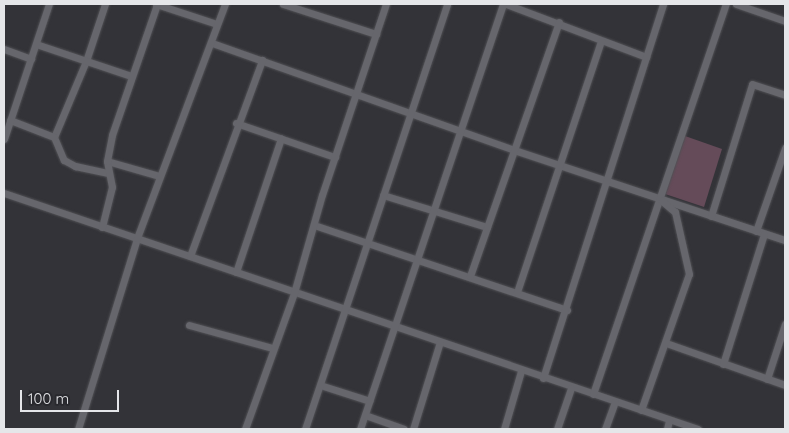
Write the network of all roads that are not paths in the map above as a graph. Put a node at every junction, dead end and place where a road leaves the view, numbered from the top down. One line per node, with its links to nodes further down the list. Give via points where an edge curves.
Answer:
1 (40, 4): 12 (street)
2 (105, 4): 25 (street)
3 (157, 4): 16 (street); 26 (street)
4 (225, 4): 16 (street)
5 (283, 4): 13 (street)
6 (386, 4): 17 (street)
7 (447, 4): 29 (street)
8 (504, 4): 15 (street); 32 (street)
9 (663, 4): 22 (street)
10 (726, 4): 46 (street)
11 (736, 4): 14 (street)
12 (49, 5): 20 (street)
13 (303, 7): 17 (street)
14 (785, 21)
15 (558, 22): 18 (street); 37 (street)
16 (217, 24): 19 (street)
17 (376, 34): 27 (street)
18 (601, 41): 22 (street); 40 (street)
19 (212, 43): 24 (street); 42 (street)
20 (36, 44): 23 (street); 25 (street)
21 (4, 49): 23 (street)
22 (646, 57): 43 (street)
23 (31, 59): 30 (street)
24 (262, 60): 27 (street); 31 (street)
25 (86, 61): 26 (street); 33 (street)
26 (131, 76): 39 (street)
27 (356, 93): 29 (street); 38 (street)
28 (785, 95): 48 (street, via 752,84)
29 (412, 114): 32 (street); 45 (street)
30 (10, 120): 33 (street); 35 (street)
31 (236, 123): 34 (street); 57 (street)
32 (461, 132): 37 (street); 47 (street)
33 (54, 137): 41 (street, via 64,160 75,166)
34 (281, 138): 38 (street); 59 (street)
35 (4, 139)
36 (785, 148): 52 (street)
37 (514, 150): 40 (street); 51 (street)
38 (335, 157): 49 (street)
39 (107, 161): 41 (street); 42 (street)
40 (559, 166): 43 (street); 61 (street)
41 (108, 173): 50 (street, via 112,187)
42 (159, 176): 54 (street)
43 (606, 181): 46 (street); 64 (street)
44 (4, 193): 50 (street)
45 (383, 195): 47 (street); 56 (street)
46 (660, 199): 48 (street); 69 (street, via 675,212 689,274); 78 (street)
47 (433, 212): 51 (street); 58 (street)
48 (711, 216): 52 (street)
49 (314, 225): 56 (street); 62 (street)
50 (102, 227): 54 (street)
51 (487, 227): 60 (street)
52 (756, 231): 53 (street)
53 (764, 234): 55 (street); 71 (street)
54 (137, 238): 57 (street); 84 (street)
55 (785, 240)
56 (368, 242): 58 (street); 63 (street)
57 (190, 256): 59 (street)
58 (417, 258): 60 (street); 67 (street)
59 (236, 272): 62 (street)
60 (470, 276): 61 (street)
61 (517, 292): 64 (street)
62 (294, 293): 63 (street); 70 (street)
63 (343, 308): 67 (street); 75 (street)
64 (567, 310): 73 (street)
65 (785, 324): 74 (street)
66 (189, 325): 70 (street)
67 (394, 325): 68 (street); 79 (street)
68 (440, 342): 72 (street); 89 (street)
69 (666, 344): 71 (street); 81 (street)
70 (272, 348): 85 (street)
71 (723, 364): 74 (street)
72 (521, 371): 73 (street); 90 (street)
73 (543, 378): 77 (street)
74 (767, 379): 76 (street)
75 (320, 385): 79 (street); 86 (street)
76 (785, 385)
77 (571, 388): 78 (street); 91 (street)
78 (593, 394): 80 (street)
79 (370, 401): 82 (street)
80 (615, 402): 81 (street); 92 (street)
81 (641, 410): 83 (street)
82 (365, 415): 87 (street); 88 (street)
83 (668, 426): 93 (street)
84 (78, 429)
85 (245, 429)
86 (305, 429)
87 (360, 429)
88 (404, 429)
89 (413, 429)
90 (504, 429)
91 (557, 429)
92 (605, 429)
93 (698, 429)

